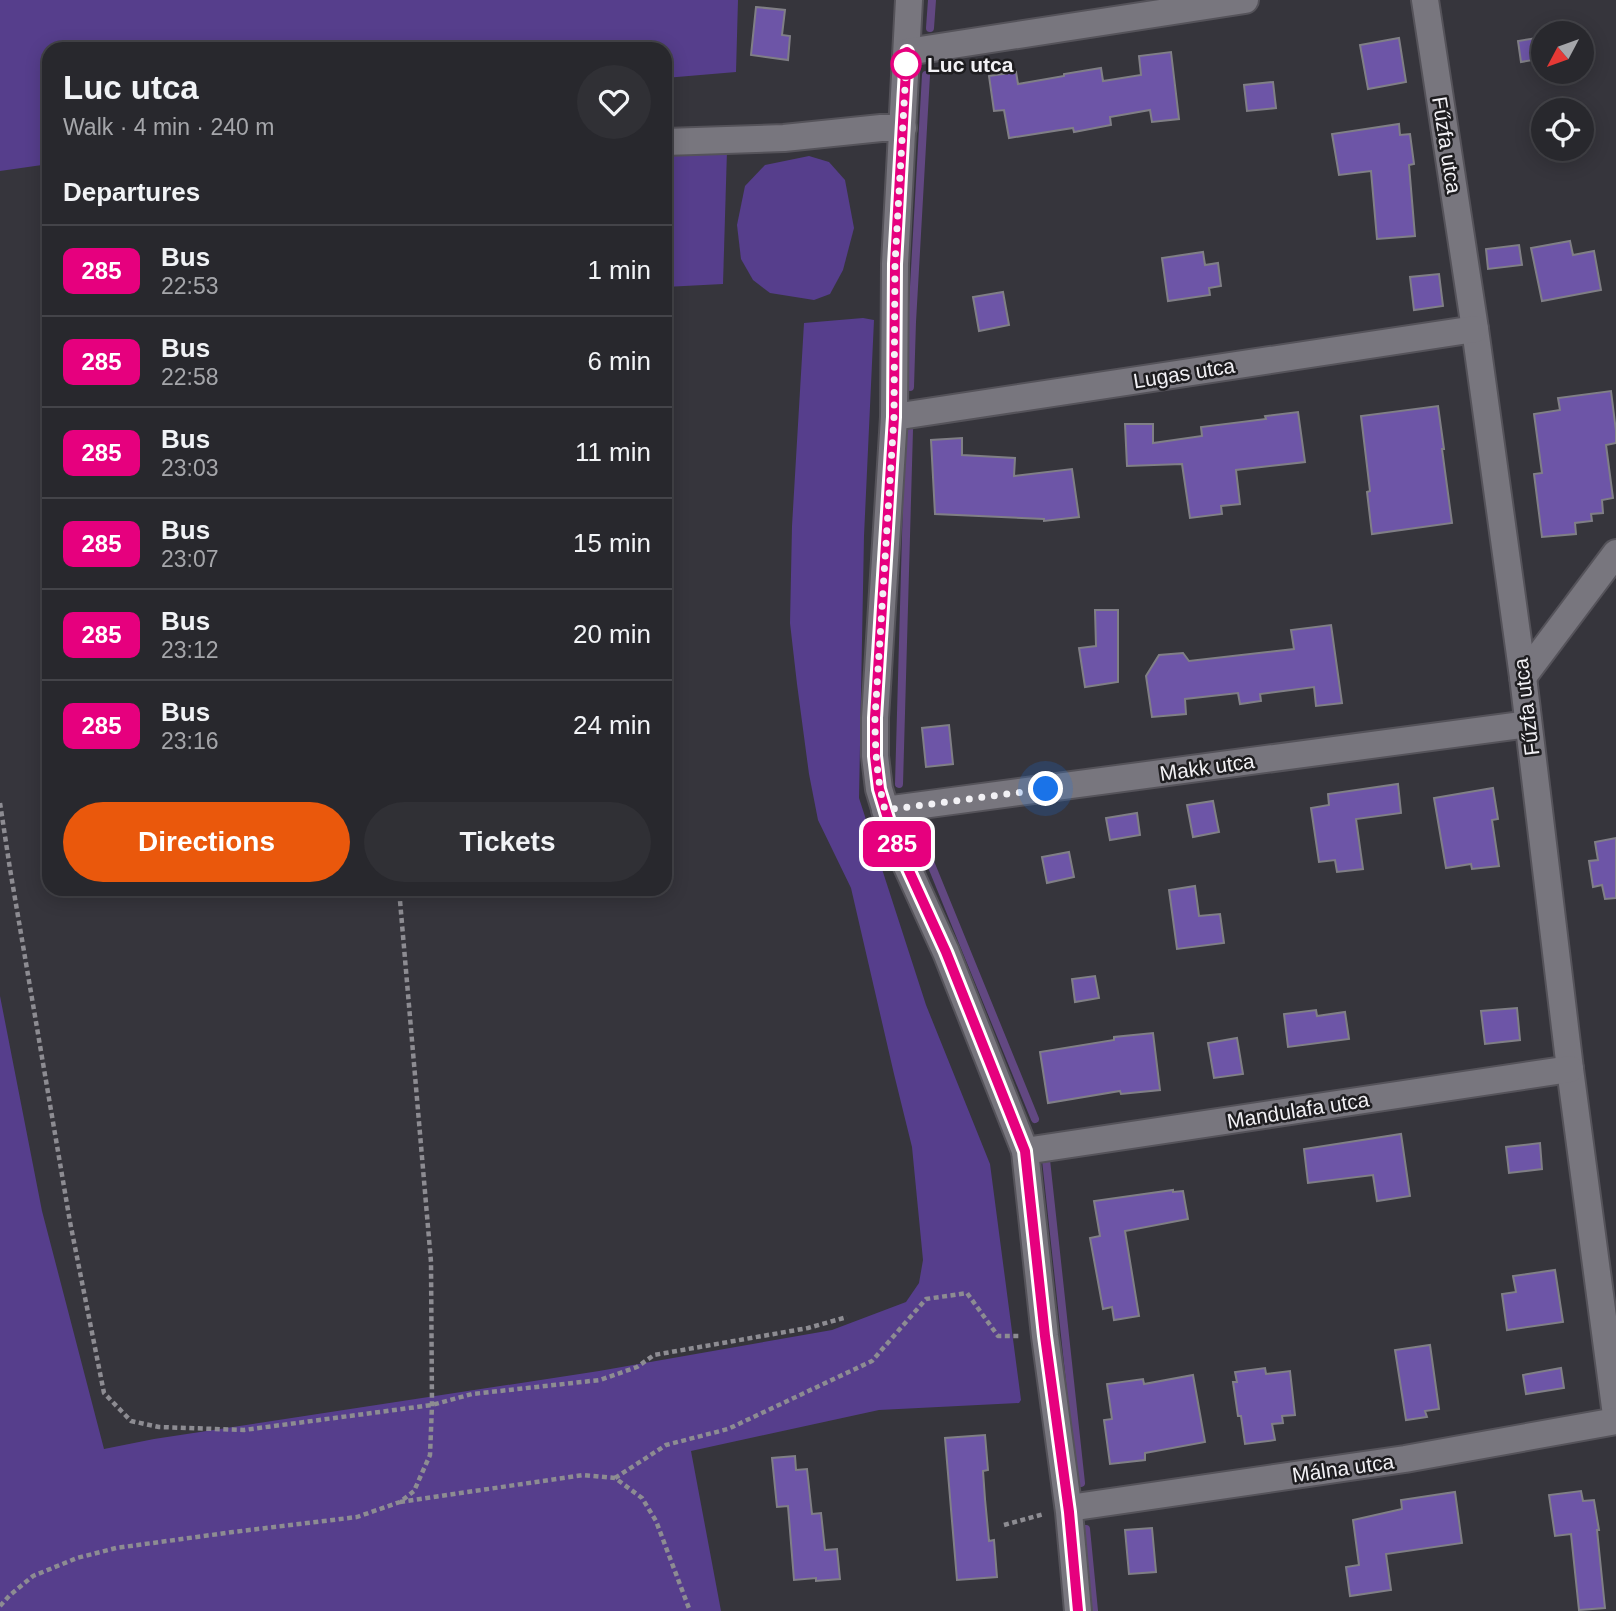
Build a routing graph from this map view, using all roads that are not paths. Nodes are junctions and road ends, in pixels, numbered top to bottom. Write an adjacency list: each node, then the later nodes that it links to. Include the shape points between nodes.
1 (909, 0): 4 (street)
2 (1245, 0): 4 (street)
3 (1425, 0): 7 (street, Fűzfa utca)
4 (907, 52): 5 (street)
5 (903, 128): 6 (street); 8 (street, via 895,264)
6 (672, 142)
7 (1475, 329): 8 (street, Lugas utca); 10 (street, Fűzfa utca)
8 (894, 417): 12 (street, via 875,718 875,756)
9 (1616, 553): 10 (street)
10 (1523, 677): 11 (street, Fűzfa utca)
11 (1528, 724): 12 (street, Makk utca); 13 (street, Fűzfa utca)
12 (885, 810): 14 (street)
13 (1570, 1069): 14 (street, Mandulafa utca); 15 (street, Fűzfa utca)
14 (1025, 1151): 17 (street)
15 (1616, 1415)
16 (1616, 1421): 17 (street, Málna utca, via 1405,1459)
17 (1069, 1510): 18 (street)
18 (1078, 1611)

